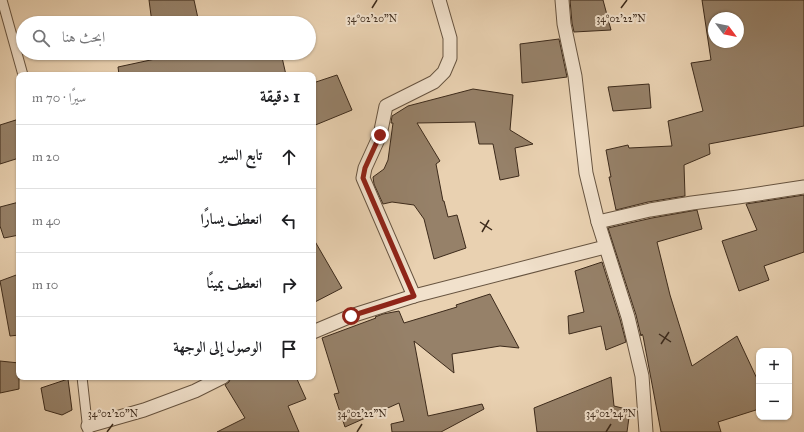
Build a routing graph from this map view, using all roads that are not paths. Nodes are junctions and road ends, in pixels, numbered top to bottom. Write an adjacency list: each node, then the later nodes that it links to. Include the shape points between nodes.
1 (2, 0): 4 (lane)
2 (439, 0): 10 (street, via 450,38 450,58 444,72 434,82 386,106 380,135 363,178)
3 (562, 0): 8 (street, via 564,24 575,76 586,172)
4 (16, 50)
5 (19, 60): 6 (lane)
6 (22, 72)
7 (804, 187): 8 (street, via 650,210)
8 (598, 222): 9 (street)
9 (605, 247): 10 (street); 15 (street, via 628,317 642,376)
10 (414, 296): 11 (street, via 351,316)
11 (316, 331)
12 (82, 380): 14 (lane)
13 (217, 380): 14 (street, via 194,391)
14 (88, 429)
15 (646, 432)

